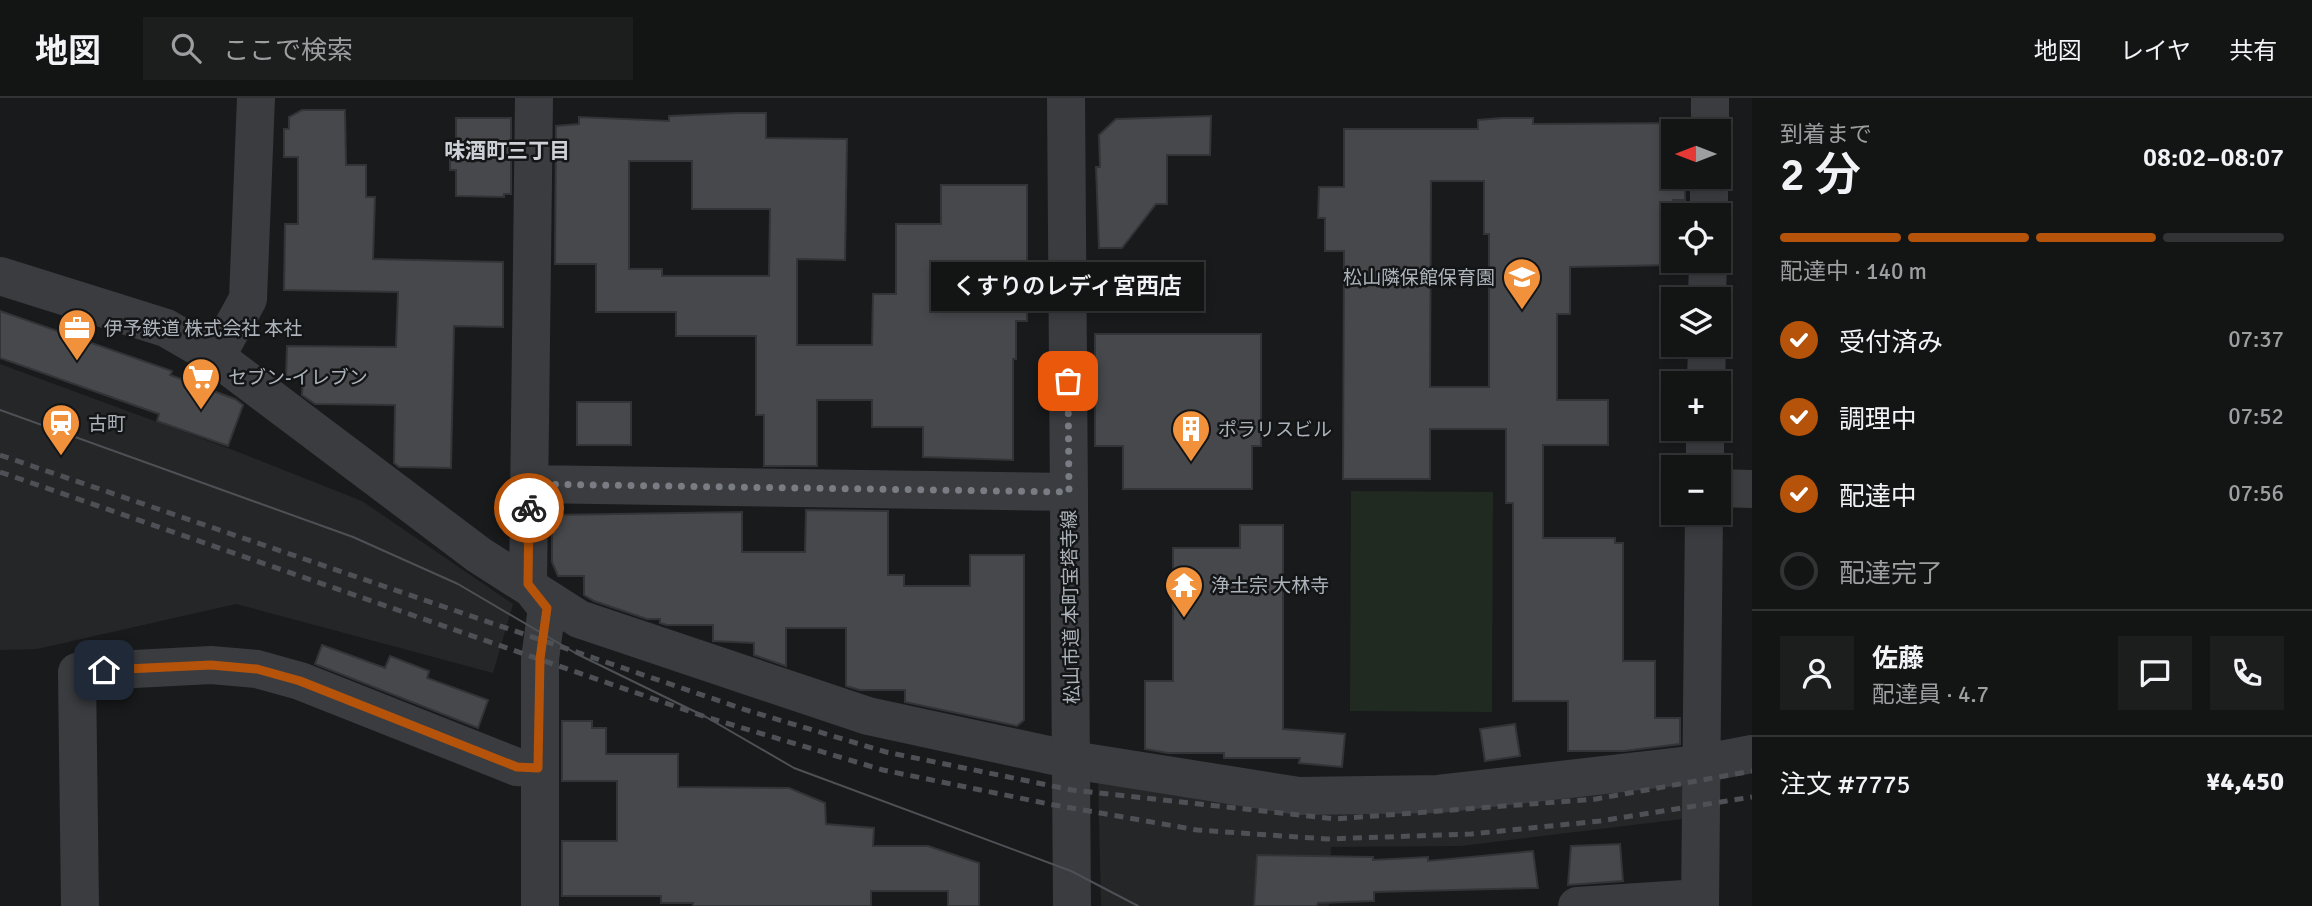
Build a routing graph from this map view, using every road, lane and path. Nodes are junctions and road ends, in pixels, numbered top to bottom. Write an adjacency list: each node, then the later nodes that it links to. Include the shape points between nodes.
1 (256, 98): 7 (street, via 248,299)
2 (534, 98): 8 (street)
3 (1066, 98): 11 (street, 松山市道 本町宝塔寺線)
4 (1710, 98): 5 (street)
5 (1710, 119)
6 (0, 276): 7 (street, via 166,328)
7 (216, 357): 13 (street, via 479,555)
8 (529, 484): 11 (street); 13 (street)
9 (1731, 488): 10 (street)
10 (1752, 489)
11 (1069, 492): 15 (street, 松山市道 本町宝塔寺線)
12 (1704, 525): 16 (street)
13 (528, 584): 15 (street, via 579,619 868,716); 17 (street, via 547,608 540,659)
14 (1752, 754): 16 (street)
15 (1072, 760): 16 (street, via 1299,796 1438,794); 21 (street, 松山市道 本町宝塔寺線)
16 (1700, 764): 18 (street)
17 (538, 768): 19 (street, via 517,767 300,681 257,669 211,665 77,672); 20 (street)
18 (1700, 902): 22 (street)
19 (80, 906)
20 (540, 906)
21 (1072, 906)
22 (1577, 906)

